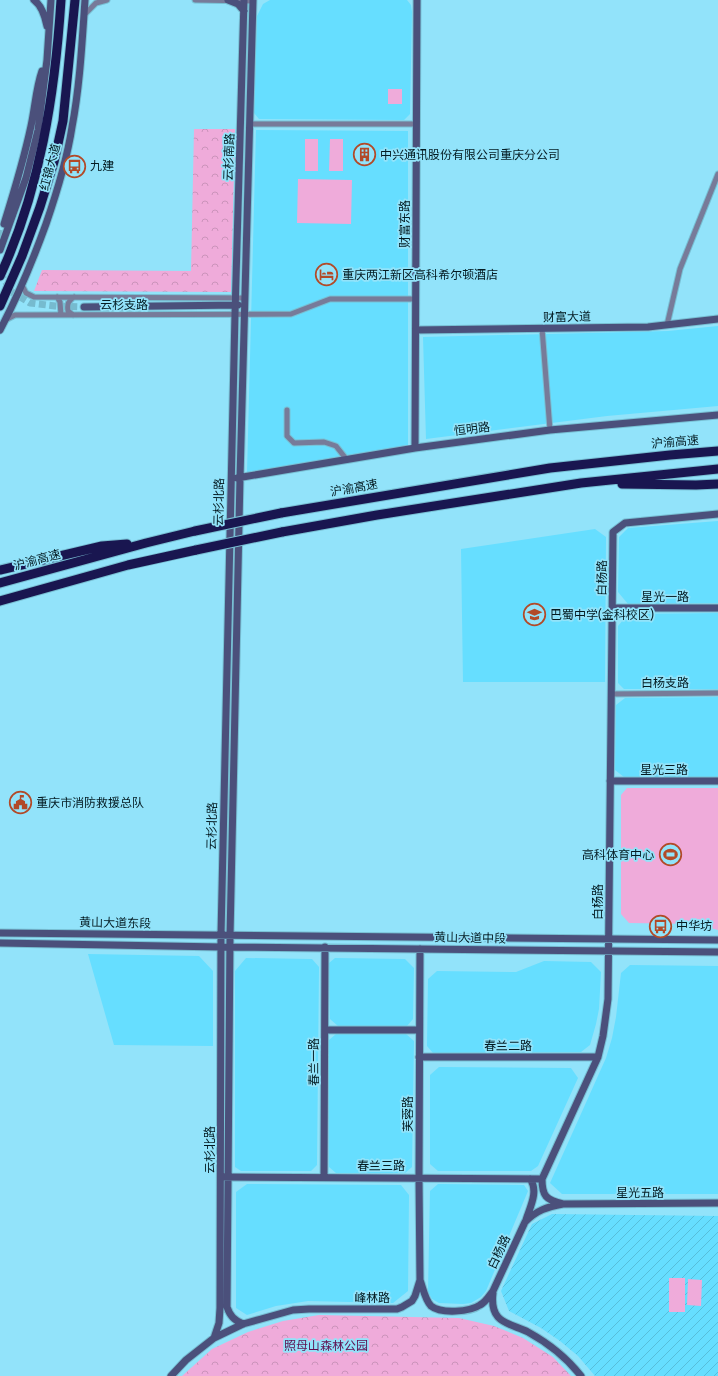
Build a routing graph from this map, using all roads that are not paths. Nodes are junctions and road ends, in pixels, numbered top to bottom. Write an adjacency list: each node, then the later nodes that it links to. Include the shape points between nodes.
1 (34, 0): 14 (main road, via 44,14)
2 (51, 0): 14 (main road, 红锦大道)
3 (61, 0): 21 (highway, 红锦大道, via 48,117 40,157 12,251)
4 (75, 0): 28 (highway, 红锦大道, via 63,121 54,162 22,256)
5 (85, 0): 13 (main road, 红锦大道)
6 (107, 0): 13 (street, via 96,3)
7 (194, 0): 8 (street)
8 (228, 0): 9 (street); 12 (main road, via 238,4)
9 (244, 0): 10 (street); 12 (main road, 云杉南路)
10 (253, 0): 16 (main road, 云杉南路)
11 (417, 0): 17 (main road, 财富东路)
12 (244, 11): 26 (main road, 云杉南路)
13 (84, 15): 22 (main road, 红锦大道, via 73,126 67,156 58,189)
14 (49, 32): 15 (main road, 红锦大道)
15 (47, 60): 19 (main road, via 40,79 21,171); 20 (main road, 红锦大道, via 38,130 26,178)
16 (250, 124): 17 (street); 27 (main road, 云杉南路)
17 (416, 124): 25 (main road, 财富东路)
18 (718, 174): 36 (street, via 680,269)
19 (4, 224)
20 (0, 250)
21 (0, 276)
22 (22, 285): 23 (street, 云杉支路, via 26,293 34,297); 35 (main road, 红锦大道)
23 (56, 297): 24 (street, 云杉支路); 32 (street, via 60,302)
24 (75, 297): 26 (street, 云杉支路); 33 (street, via 67,305 68,311)
25 (416, 298): 31 (street, 云杉支路, via 330,299 291,314); 39 (main road, 财富东路)
26 (235, 302): 27 (main road); 29 (main road); 30 (main road, 云杉南路)
27 (245, 302): 31 (main road, 云杉南路)
28 (0, 306)
29 (84, 307)
30 (234, 314): 31 (street, 云杉支路); 33 (street, 云杉支路); 48 (main road, 云杉北路)
31 (245, 314): 47 (main road, 云杉北路)
32 (61, 315): 33 (street, 云杉支路); 35 (street, 云杉支路, via 15,316)
33 (73, 315)
34 (718, 319): 36 (main road, 财富大道)
35 (5, 320): 38 (main road, 红锦大道)
36 (667, 325): 37 (main road, 财富大道)
37 (542, 328): 39 (main road, 财富大道); 42 (street)
38 (0, 330)
39 (416, 330): 43 (main road, 财富东路)
40 (287, 410): 45 (street, via 287,436 294,443 324,442 336,446)
41 (718, 415): 42 (main road, 恒明路)
42 (550, 430): 43 (main road, 恒明路)
43 (415, 448): 45 (main road, 恒明路)
44 (718, 451): 52 (highway, 沪渝高速, bridge, via 550,468 281,513)
45 (347, 460): 47 (main road, 恒明路)
46 (718, 469): 49 (highway)
47 (240, 478): 48 (main road, 恒明路); 64 (main road, 云杉北路)
48 (231, 479): 63 (main road, 云杉北路)
49 (581, 483): 50 (highway); 55 (highway, bridge, via 377,514 282,532 128,565)
50 (718, 484)
51 (718, 514): 56 (main road, 白杨路, via 625,523 613,532)
52 (146, 543): 53 (highway, via 102,546); 54 (highway, 沪渝高速)
53 (0, 570)
54 (0, 583)
55 (0, 601)
56 (612, 608): 57 (main road, 星光一路); 59 (main road, 白杨路)
57 (718, 608)
58 (718, 693): 59 (street, 白杨支路)
59 (611, 694): 60 (main road, 白杨路)
60 (610, 781): 61 (main road, 星光三路); 65 (main road, 白杨路)
61 (718, 781)
62 (0, 933): 63 (main road, 黄山大道东段)
63 (221, 935): 64 (main road, 黄山大道东段); 68 (main road, 云杉北路)
64 (230, 936): 65 (main road, 黄山大道中段); 69 (main road, 云杉北路)
65 (609, 939): 66 (main road, 黄山大道中段); 72 (main road, 白杨路)
66 (718, 940)
67 (0, 943): 68 (main road, 黄山大道东段)
68 (221, 947): 69 (main road, 黄山大道中段); 78 (main road, 云杉北路)
69 (230, 947): 70 (main road, 黄山大道中段); 78 (main road, 云杉北路)
70 (325, 947): 71 (main road, 黄山大道中段); 74 (main road, 春兰一路)
71 (420, 949): 72 (main road, 黄山大道中段); 75 (main road, 芙蓉路)
72 (609, 951): 73 (main road, 黄山大道中段); 77 (main road, 白杨路, via 607,1014)
73 (718, 952)
74 (325, 1030): 75 (main road); 79 (main road, 春兰一路)
75 (419, 1030): 76 (main road, 芙蓉路)
76 (419, 1057): 77 (main road, 春兰二路); 80 (main road, 芙蓉路)
77 (598, 1057): 82 (main road, 白杨路)
78 (224, 1176): 79 (main road, 春兰三路); 88 (main road, 云杉北路, via 227,1307 235,1321); 89 (main road, 云杉北路, via 220,1308)
79 (324, 1177): 80 (main road, 春兰三路)
80 (418, 1178): 81 (main road, 春兰三路); 86 (main road, 芙蓉路)
81 (530, 1179): 82 (main road, 春兰三路); 85 (main road, 白杨路, via 534,1191)
82 (542, 1179): 83 (main road, via 547,1199)
83 (563, 1204): 84 (main road, 星光五路); 85 (main road, via 534,1214)
84 (718, 1204)
85 (525, 1222): 87 (main road, 白杨路)
86 (420, 1280): 87 (main road, via 431,1306 440,1310 474,1308 484,1303); 88 (main road, 峰林路, via 412,1301 397,1309 293,1310)
87 (493, 1291): 91 (main road, via 492,1303 500,1319 528,1332 557,1351)
88 (243, 1324): 89 (main road, 峰林路)
89 (214, 1338): 90 (main road, 峰林路, via 186,1360)
90 (171, 1376)
91 (581, 1376)

